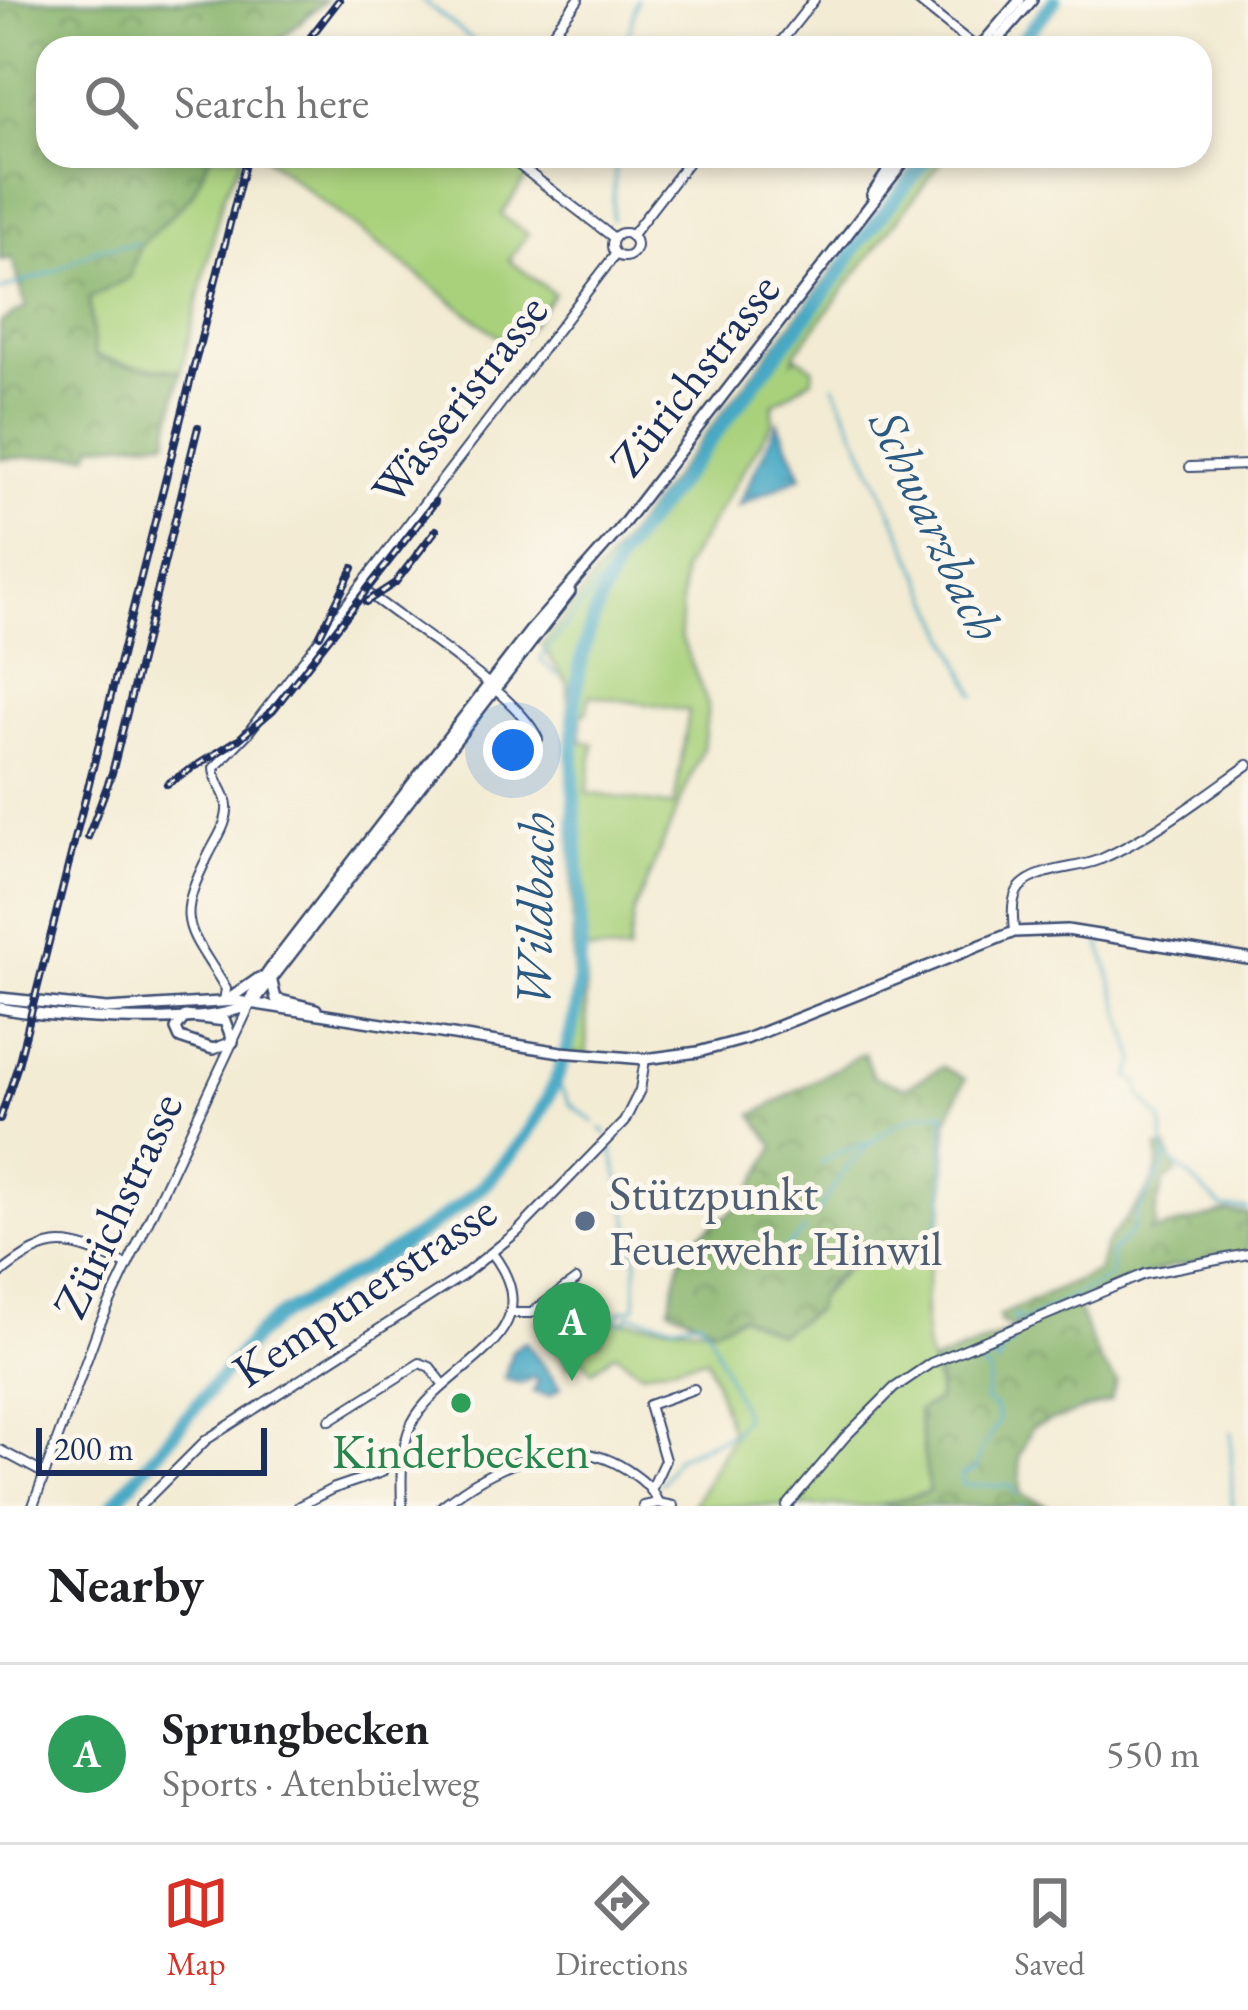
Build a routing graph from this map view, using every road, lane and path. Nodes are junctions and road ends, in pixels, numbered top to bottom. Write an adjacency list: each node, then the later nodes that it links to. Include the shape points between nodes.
1 (578, 0): 6 (street)
2 (814, 0): 7 (street)
3 (916, 0): 8 (street)
4 (1019, 0): 9 (main road)
5 (1032, 0): 10 (main road)
6 (550, 36)
7 (786, 36)
8 (962, 36)
9 (988, 36)
10 (1002, 36)
11 (523, 168): 17 (street)
12 (684, 168): 16 (street)
13 (891, 168): 15 (main road, Zürichstrasse)
14 (898, 168): 15 (main road, Zürichstrasse)
15 (868, 206): 22 (main road, Zürichstrasse)
16 (631, 236): 17 (street); 18 (street, via 633,253)
17 (614, 238): 18 (street)
18 (616, 255): 21 (street, Wässeristrasse)
19 (1248, 466): 20 (street)
20 (1190, 467)
21 (360, 587): 22 (street); 30 (street, Wässeristrasse, via 213,770 227,814 187,910 226,988)
22 (492, 688): 23 (street); 27 (main road, Zürichstrasse); 28 (main road, Zürichstrasse)
23 (538, 739)
24 (1248, 765): 25 (street, via 1143,839 1020,887)
25 (1015, 932): 26 (main road, via 1067,930); 36 (main road, via 746,1039)
26 (1248, 959)
27 (275, 962): 30 (main road); 31 (main road, Zürichstrasse)
28 (272, 980): 31 (main road, Zürichstrasse); 33 (main road, via 278,1000)
29 (0, 998): 30 (main road, via 107,1009)
30 (224, 1001): 31 (main road)
31 (250, 1005): 33 (main road); 34 (main road); 35 (street, Zürichstrasse)
32 (0, 1008): 34 (main road)
33 (326, 1015): 36 (main road)
34 (185, 1016): 35 (main road, via 226,1022); 35 (main road, via 176,1029 182,1039 217,1050)
35 (233, 1042): 39 (street, Zürichstrasse)
36 (645, 1059): 37 (street, Kemptnerstrasse, via 624,1122)
37 (492, 1253): 42 (street, via 509,1281); 52 (street, Kemptnerstrasse, via 206,1440)
38 (1248, 1254): 58 (street, via 1145,1274 921,1369 844,1437)
39 (126, 1265): 40 (street, via 54,1242); 48 (street, Zürichstrasse)
40 (0, 1274)
41 (576, 1280): 42 (street, via 531,1313)
42 (510, 1313): 43 (street, via 486,1353)
43 (444, 1385): 45 (street, via 420,1363); 54 (street, via 407,1436)
44 (694, 1389): 49 (street, via 649,1406 665,1460)
45 (330, 1420)
46 (0, 1450): 48 (street)
47 (382, 1472): 53 (street)
48 (43, 1473): 51 (street, Zürichstrasse)
49 (652, 1488): 50 (street); 55 (street, via 615,1461 572,1450 524,1460)
50 (658, 1503): 56 (street); 57 (street)
51 (33, 1506)
52 (140, 1506)
53 (299, 1506)
54 (402, 1506)
55 (442, 1506)
56 (643, 1506)
57 (673, 1506)
58 (787, 1506)

